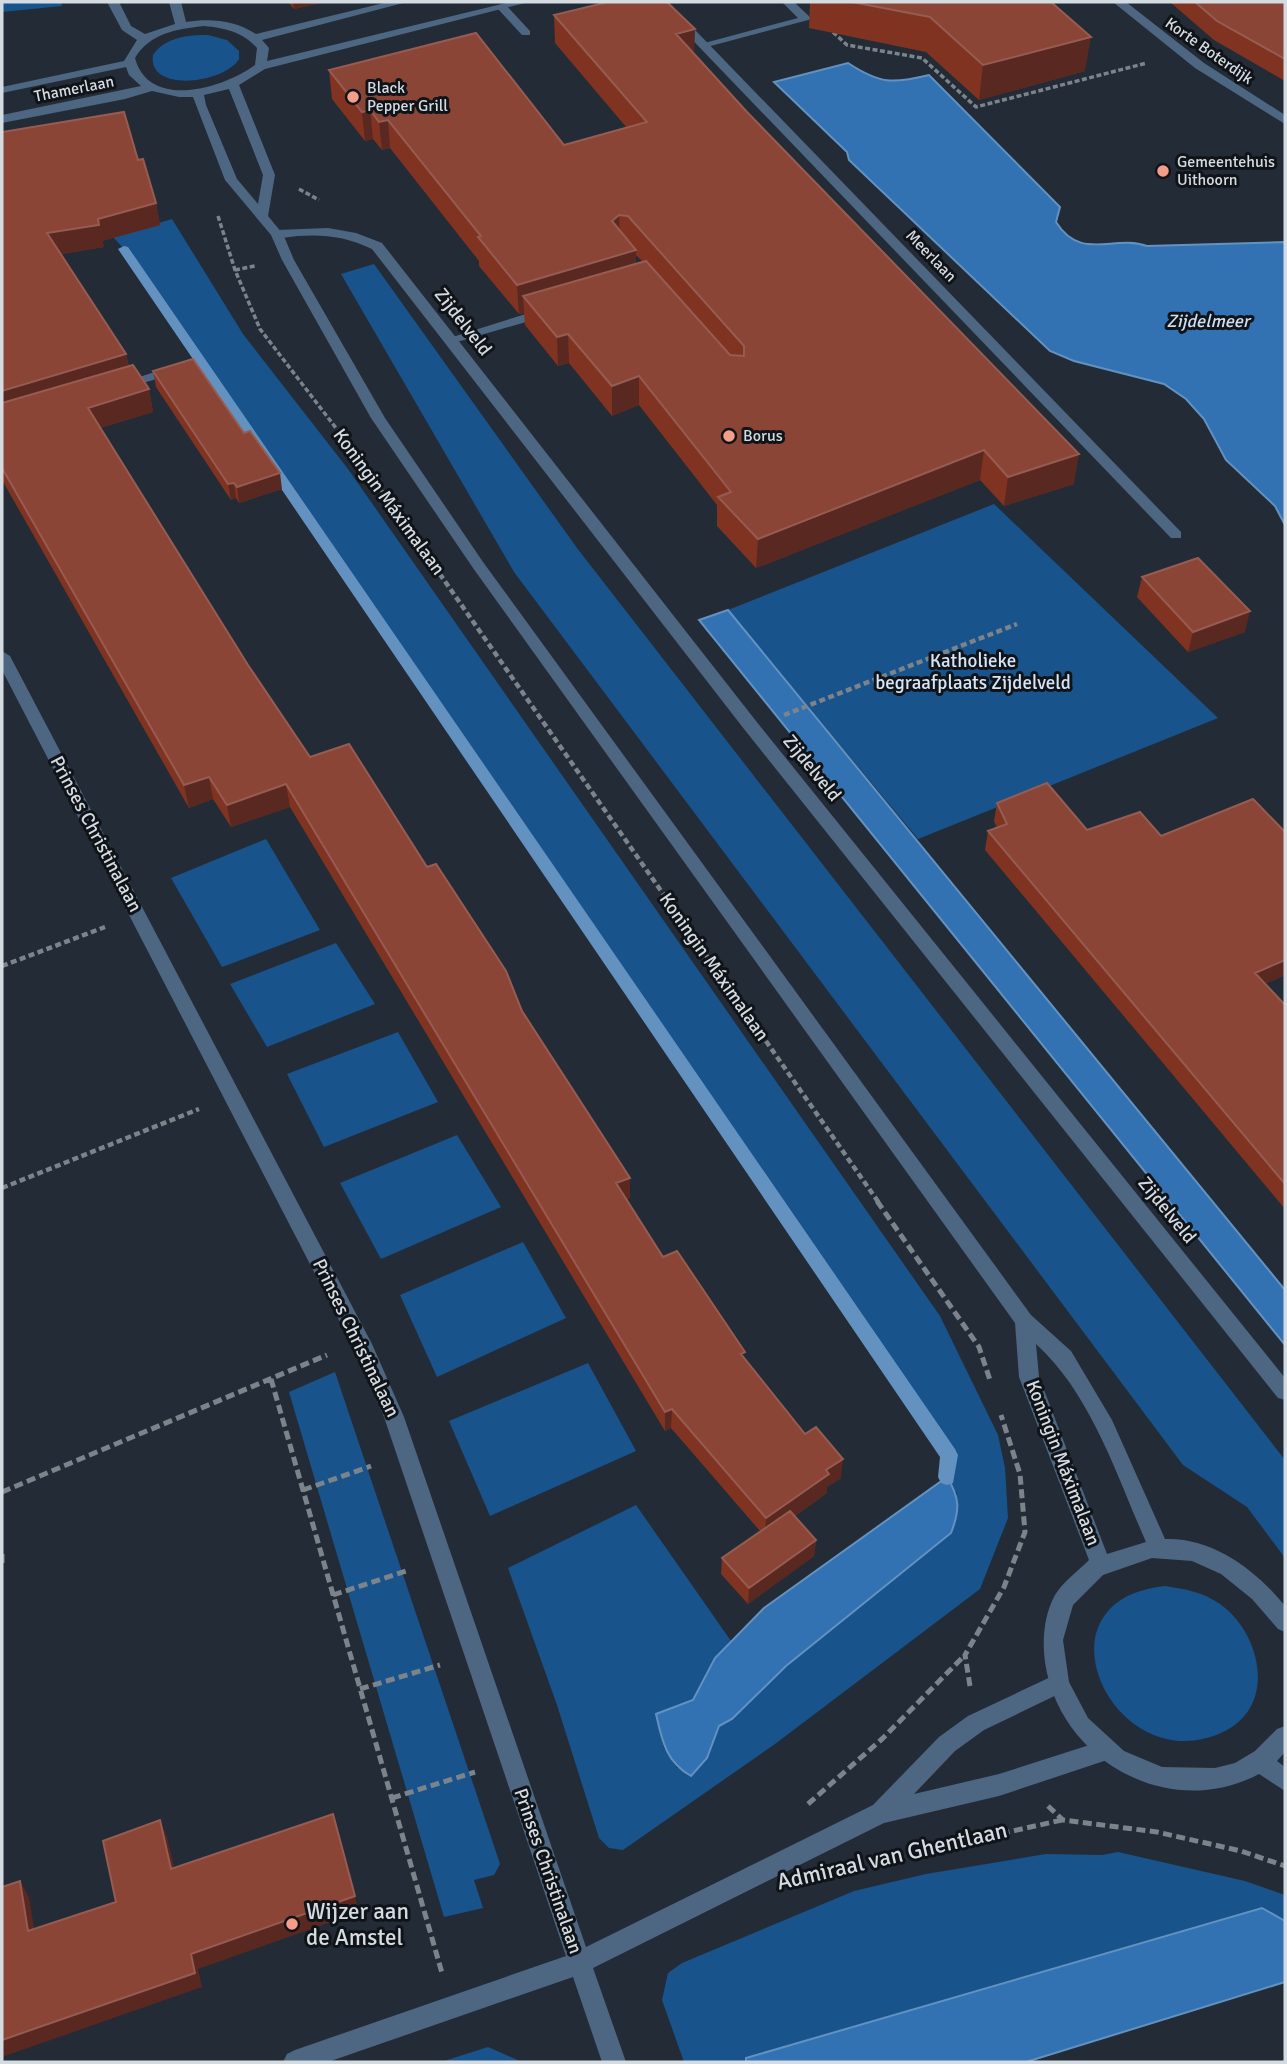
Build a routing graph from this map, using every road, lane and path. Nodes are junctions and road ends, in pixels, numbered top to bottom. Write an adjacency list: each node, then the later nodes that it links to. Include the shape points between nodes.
1 (113, 2): 13 (street, via 126,28)
2 (175, 2): 10 (street)
3 (401, 2): 12 (street)
4 (523, 2): 8 (street)
5 (662, 2): 14 (street, Meerlaan)
6 (788, 2): 9 (street)
7 (1119, 2): 15 (street, Korte Boterdijk)
8 (502, 7): 11 (street); 17 (street)
9 (806, 19): 14 (street); 15 (path, via 816,16 847,45 922,58 976,107)
10 (181, 25): 12 (street, via 216,24); 13 (street)
11 (526, 33)
12 (256, 38): 17 (street, via 263,48)
13 (144, 39): 16 (street, via 131,53)
14 (703, 45): 31 (street, Meerlaan)
15 (1182, 54): 22 (street, Korte Boterdijk)
16 (129, 63): 19 (street, via 137,78); 20 (street, Thamerlaan)
17 (261, 66): 18 (street)
18 (233, 85): 21 (street); 24 (street, via 270,175)
19 (151, 87): 21 (street); 23 (street, Thamerlaan)
20 (2, 90)
21 (198, 92): 24 (street, Koningin Máximalaan, via 231,180)
22 (1283, 116)
23 (2, 119)
24 (263, 214): 25 (street, Koningin Máximalaan)
25 (277, 234): 28 (street, Zijdelveld, via 314,230 352,233 377,246); 39 (street, Koningin Máximalaan, via 378,418 478,565)
26 (231, 256): 42 (path, Koningin Máximalaan, via 260,329 362,462 979,1347)
27 (556, 309): 28 (street)
28 (450, 340): 43 (street, Zijdelveld, via 750,725)
29 (176, 369): 30 (street)
30 (102, 392)
31 (1176, 535)
32 (1017, 624): 34 (path)
33 (2, 656): 35 (street, Prinses Christinalaan)
34 (812, 705)
35 (139, 915): 36 (path); 37 (street, Prinses Christinalaan)
36 (2, 965)
37 (233, 1096): 38 (path); 40 (street, Prinses Christinalaan)
38 (2, 1188)
39 (1024, 1321): 48 (street, Koningin Máximalaan, via 1064,1357 1098,1415); 51 (street, Koningin Máximalaan, via 1030,1377)
40 (361, 1341): 41 (path); 45 (street, Prinses Christinalaan)
41 (271, 1379): 46 (path); 47 (path)
42 (992, 1385)
43 (1285, 1392)
44 (1000, 1411): 56 (path, via 1020,1474 1025,1532 1004,1587)
45 (406, 1453): 46 (path); 50 (street, Prinses Christinalaan)
46 (303, 1490): 53 (path)
47 (2, 1492)
48 (1159, 1548): 51 (street, via 1128,1552); 54 (street, via 1189,1551 1227,1566 1268,1598)
49 (2, 1554): 52 (path)
50 (443, 1559): 53 (path); 55 (street, Prinses Christinalaan)
51 (1100, 1563): 57 (street, via 1082,1576 1057,1613 1051,1660)
52 (2, 1564)
53 (333, 1595): 58 (path)
54 (1285, 1622)
55 (475, 1654): 58 (path); 62 (street, Prinses Christinalaan)
56 (965, 1655): 59 (path); 67 (path, via 882,1739)
57 (1056, 1684): 59 (street, Admiraal van Ghentlaan); 61 (street, via 1084,1731)
58 (360, 1689): 66 (path)
59 (976, 1723): 68 (street, Admiraal van Ghentlaan, via 947,1744)
60 (1285, 1736): 63 (street)
61 (1105, 1751): 63 (street, via 1167,1779 1212,1779); 64 (street, Admiraal van Ghentlaan)
62 (511, 1761): 66 (path); 72 (street, Prinses Christinalaan)
63 (1261, 1762): 65 (street)
64 (1017, 1779): 68 (street, Admiraal van Ghentlaan); 69 (path)
65 (1285, 1780)
66 (392, 1798): 73 (path)
67 (804, 1807)
68 (881, 1813): 72 (street, Admiraal van Ghentlaan)
69 (1063, 1819): 70 (path, Admiraal van Ghentlaan); 71 (path, via 1157,1832)
70 (860, 1866)
71 (1285, 1866)
72 (579, 1963): 73 (street, Admiraal van Ghentlaan); 75 (street, Prinses Christinalaan)
73 (452, 2007): 74 (street, Admiraal van Ghentlaan)
74 (295, 2062)
75 (614, 2062)

